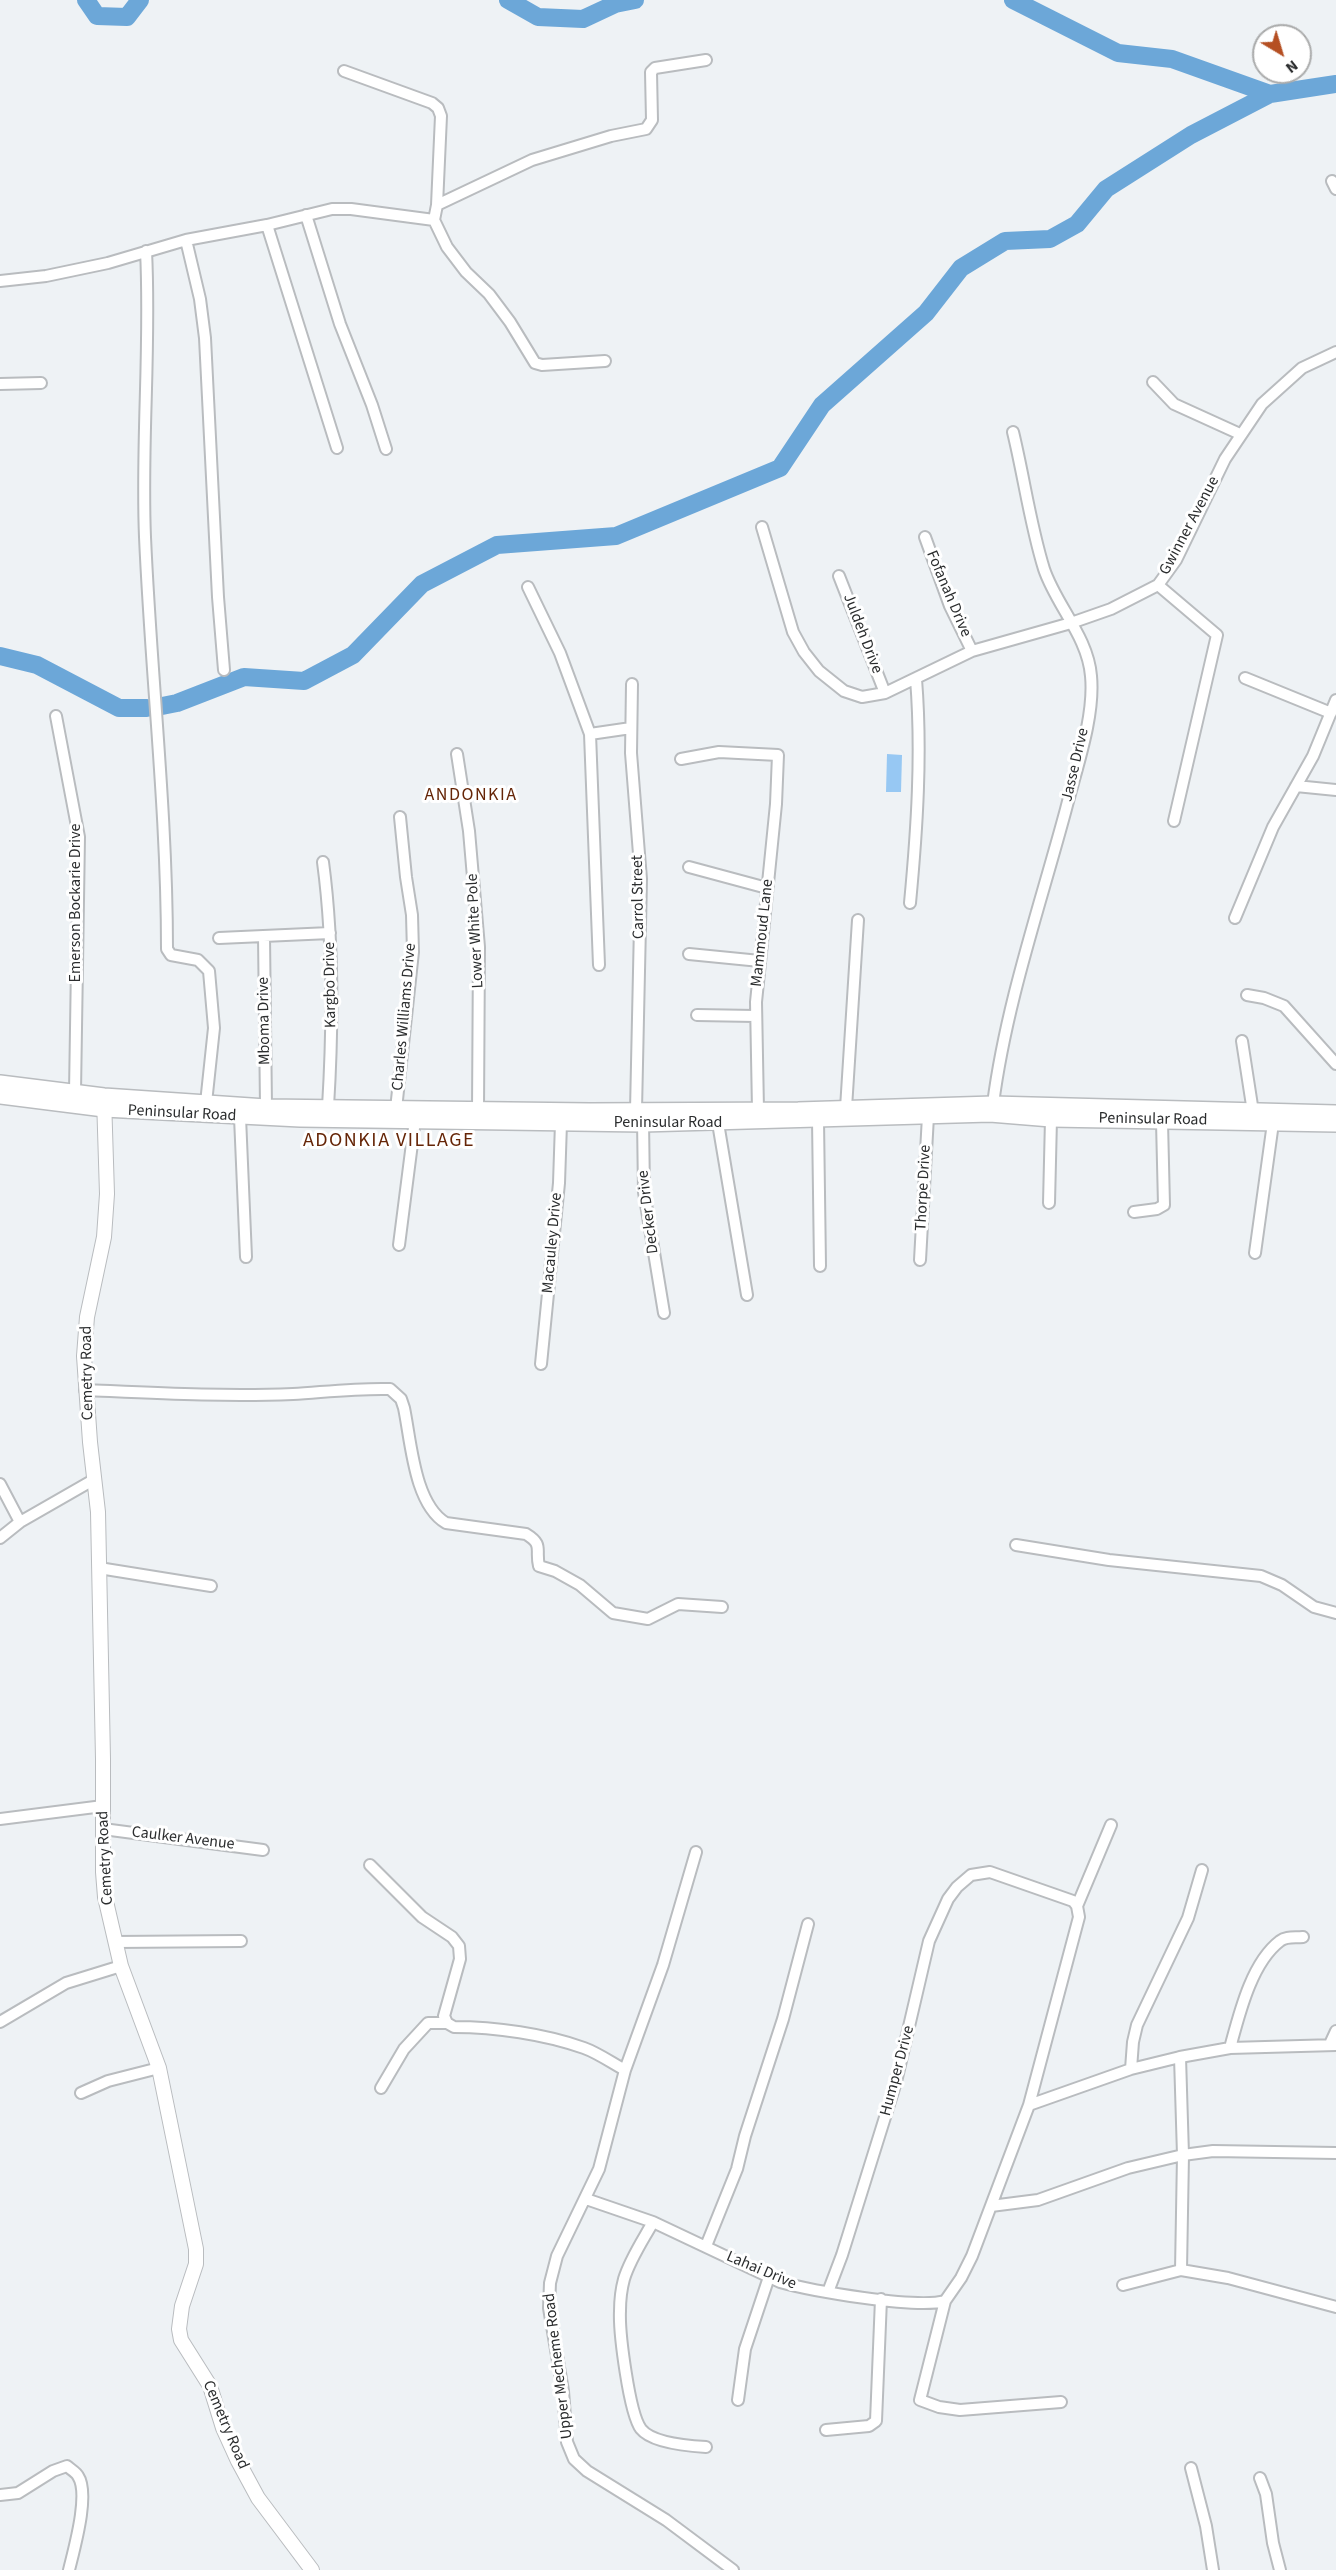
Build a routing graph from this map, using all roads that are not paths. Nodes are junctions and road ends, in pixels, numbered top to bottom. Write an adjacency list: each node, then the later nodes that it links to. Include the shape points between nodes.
1 (706, 60): 3 (street, via 655,68 651,72 652,120 646,129 532,160)
2 (344, 71): 3 (street, via 438,108 441,116)
3 (437, 205): 5 (street)
4 (306, 215): 5 (street, via 351,209); 6 (street); 18 (street, via 340,324)
5 (434, 220): 11 (street, via 458,262 489,294 535,363)
6 (267, 225): 7 (street); 17 (street)
7 (186, 240): 8 (street); 26 (street, via 205,338)
8 (146, 251): 9 (street, via 46,276); 63 (street, via 149,303 145,536 167,864 167,949 171,955 198,960 208,970 214,1028)
9 (0, 281)
10 (1336, 352): 16 (street, Gwinner Avenue, via 1289,377)
11 (605, 361)
12 (1153, 382): 16 (street, via 1174,404)
13 (41, 383): 14 (street)
14 (0, 384)
15 (1013, 432): 24 (street, Jasse Drive, via 1044,569)
16 (1240, 434): 22 (street, Gwinner Avenue, via 1176,560)
17 (337, 448)
18 (386, 449)
19 (762, 527): 30 (street, Gwinner Avenue, via 793,632 804,652 843,691 870,697)
20 (925, 537): 25 (street, Fofanah Drive, via 950,606)
21 (839, 576): 30 (street, Juldeh Drive)
22 (1158, 585): 24 (street, Gwinner Avenue, via 1111,609); 41 (street, via 1217,635)
23 (528, 587): 35 (street, via 560,653)
24 (1071, 623): 25 (street, Gwinner Avenue); 64 (street, Jasse Drive, via 1088,659 1090,705 1006,1031)
25 (972, 651): 28 (street, Gwinner Avenue)
26 (224, 670)
27 (1245, 678): 32 (street)
28 (916, 679): 30 (street, Gwinner Avenue); 45 (street, via 919,739)
29 (632, 684): 34 (street, Carrol Street)
30 (885, 693)
31 (1336, 700): 32 (street)
32 (1331, 713): 38 (street)
33 (56, 716): 60 (street, Emerson Bockarie Drive, via 79,837)
34 (631, 728): 35 (street); 73 (street, Carrol Street, via 641,879)
35 (590, 734): 53 (street)
36 (457, 754): 69 (street, Lower White Pole, via 470,841 479,947)
37 (681, 759): 44 (street, Mammoud Lane, via 719,752 778,755)
38 (1296, 786): 39 (street); 46 (street, via 1273,827)
39 (1336, 790)
40 (400, 817): 68 (street, Charles Williams Drive, via 413,952)
41 (1174, 821)
42 (323, 862): 48 (street, Kargbo Drive)
43 (689, 867): 44 (street)
44 (767, 888): 52 (street, Mammoud Lane)
45 (910, 903)
46 (1235, 918)
47 (858, 920): 67 (street)
48 (330, 933): 49 (street); 66 (street, Kargbo Drive, via 332,1049)
49 (264, 936): 50 (street); 65 (street, Mboma Drive)
50 (219, 938)
51 (689, 954): 52 (street)
52 (760, 961): 56 (street, Mammoud Lane)
53 (599, 965)
54 (1247, 995): 58 (street, via 1284,1006)
55 (697, 1015): 56 (street)
56 (755, 1016): 70 (street, Mammoud Lane)
57 (1242, 1041): 71 (street)
58 (1336, 1064)
59 (0, 1083): 60 (main road, Peninsular Road)
60 (75, 1092): 62 (main road, Peninsular Road)
61 (0, 1096): 62 (main road, Peninsular Road)
62 (104, 1103): 63 (main road, Peninsular Road); 75 (main road, Peninsular Road); 94 (street, Cemetry Road, via 107,1194 104,1237 87,1317)
63 (206, 1103): 65 (main road, Peninsular Road)
64 (993, 1104): 67 (main road, Peninsular Road); 71 (main road, Peninsular Road)
65 (266, 1107): 66 (main road, Peninsular Road)
66 (328, 1107): 68 (main road, Peninsular Road)
67 (846, 1108): 70 (main road, Peninsular Road)
68 (396, 1109): 69 (main road, Peninsular Road)
69 (478, 1110): 73 (main road, Peninsular Road)
70 (758, 1110): 73 (main road, Peninsular Road)
71 (1253, 1112): 72 (main road, Peninsular Road)
72 (1336, 1113)
73 (641, 1115): 80 (main road, Peninsular Road); 81 (main road, Peninsular Road); 92 (street, Decker Drive, via 644,1192)
74 (928, 1116): 76 (main road, Peninsular Road, via 990,1114); 78 (main road, Peninsular Road); 89 (street, Thorpe Drive)
75 (240, 1117): 77 (main road, Peninsular Road); 88 (street)
76 (1051, 1119): 79 (main road, Peninsular Road); 84 (street)
77 (415, 1120): 80 (main road, Peninsular Road); 86 (street)
78 (818, 1120): 81 (main road, Peninsular Road); 90 (street)
79 (1162, 1122): 82 (main road, Peninsular Road); 85 (street, via 1164,1205)
80 (561, 1123): 93 (street, Macauley Drive)
81 (718, 1123): 91 (street)
82 (1273, 1123): 83 (main road, Peninsular Road); 87 (street)
83 (1336, 1124)
84 (1049, 1203)
85 (1134, 1212)
86 (399, 1245)
87 (1255, 1253)
88 (246, 1257)
89 (920, 1260)
90 (820, 1266)
91 (747, 1295)
92 (664, 1313)
93 (541, 1364)
94 (85, 1390): 95 (street, Cemetry Road); 102 (street, via 292,1394 390,1389 405,1408 419,1483 439,1518 446,1523 526,1534 536,1540 539,1566 580,1586 613,1613 648,1619 678,1604)
95 (95, 1479): 97 (street); 100 (street, Cemetry Road)
96 (0, 1484): 97 (street)
97 (20, 1522): 98 (street)
98 (0, 1538)
99 (1016, 1545): 103 (street, via 1109,1560 1261,1576 1314,1607)
100 (99, 1568): 101 (street); 104 (street, Cemetry Road)
101 (211, 1586)
102 (722, 1607)
103 (1336, 1613)
104 (103, 1806): 105 (street); 107 (street, Cemetry Road)
105 (0, 1819)
106 (1111, 1825): 112 (street)
107 (104, 1829): 108 (street, Caulker Avenue); 116 (street, Cemetry Road, via 105,1897)
108 (263, 1850)
109 (696, 1852): 126 (street, Upper Mecheme Road, via 663,1965)
110 (370, 1865): 119 (street, via 422,1917 452,1936 459,1946 460,1959 444,2016)
111 (1202, 1870): 125 (street, via 1188,1918 1137,2025)
112 (1077, 1906): 129 (street, via 1077,1924); 139 (street, Humper Drive, via 1063,1896 990,1872 971,1875 957,1887 933,1928 896,2082)
113 (808, 1924): 135 (street, via 737,2169)
114 (1303, 1937): 122 (street, via 1280,1941 1263,1962 1245,1995)
115 (241, 1941): 116 (street)
116 (115, 1942): 117 (street, Cemetry Road)
117 (121, 1966): 118 (street, via 66,1983); 124 (street, Cemetry Road)
118 (0, 2022)
119 (447, 2024): 126 (street, via 507,2030 567,2043); 127 (street, via 428,2023 404,2049)
120 (1336, 2031): 121 (street)
121 (1333, 2045): 122 (street)
122 (1230, 2048): 123 (street)
123 (1180, 2057): 125 (street); 131 (street)
124 (159, 2068): 128 (street, via 108,2081); 151 (street, Cemetry Road, via 196,2249 196,2264 182,2306 181,2340 210,2386 234,2453 258,2498)
125 (1131, 2069): 129 (street)
126 (625, 2070): 132 (street, Upper Mecheme Road, via 599,2169)
127 (381, 2088)
128 (81, 2093)
129 (1029, 2104): 133 (street)
130 (1336, 2153): 131 (street, via 1212,2151)
131 (1183, 2155): 133 (street, via 1038,2200); 136 (street)
132 (586, 2199): 134 (street, Lahai Drive); 152 (street, Upper Mecheme Road, via 557,2256 550,2283 549,2308 567,2442 574,2459 587,2470 666,2520)
133 (991, 2206): 141 (street, via 972,2256)
134 (653, 2222): 135 (street, Lahai Drive); 146 (street, via 624,2278 621,2296 620,2325 630,2391 641,2429 652,2437)
135 (706, 2246): 137 (street, Lahai Drive)
136 (1180, 2270): 138 (street); 142 (street, via 1228,2278)
137 (769, 2277): 139 (street, Lahai Drive, via 800,2288); 143 (street, via 745,2349)
138 (1123, 2285)
139 (828, 2292): 140 (street, Lahai Drive)
140 (881, 2299): 141 (street, Lahai Drive, via 934,2304); 145 (street, via 876,2421 869,2426)
141 (945, 2301): 144 (street, via 920,2400 960,2410)
142 (1336, 2307)
143 (738, 2400)
144 (1061, 2402)
145 (826, 2430)
146 (706, 2447)
147 (1191, 2468): 153 (street)
148 (1260, 2478): 154 (street)
149 (0, 2495): 150 (street, via 18,2493 67,2466 78,2475 82,2489)
150 (69, 2570)
151 (312, 2570)
152 (733, 2570)
153 (1213, 2570)
154 (1280, 2570)

